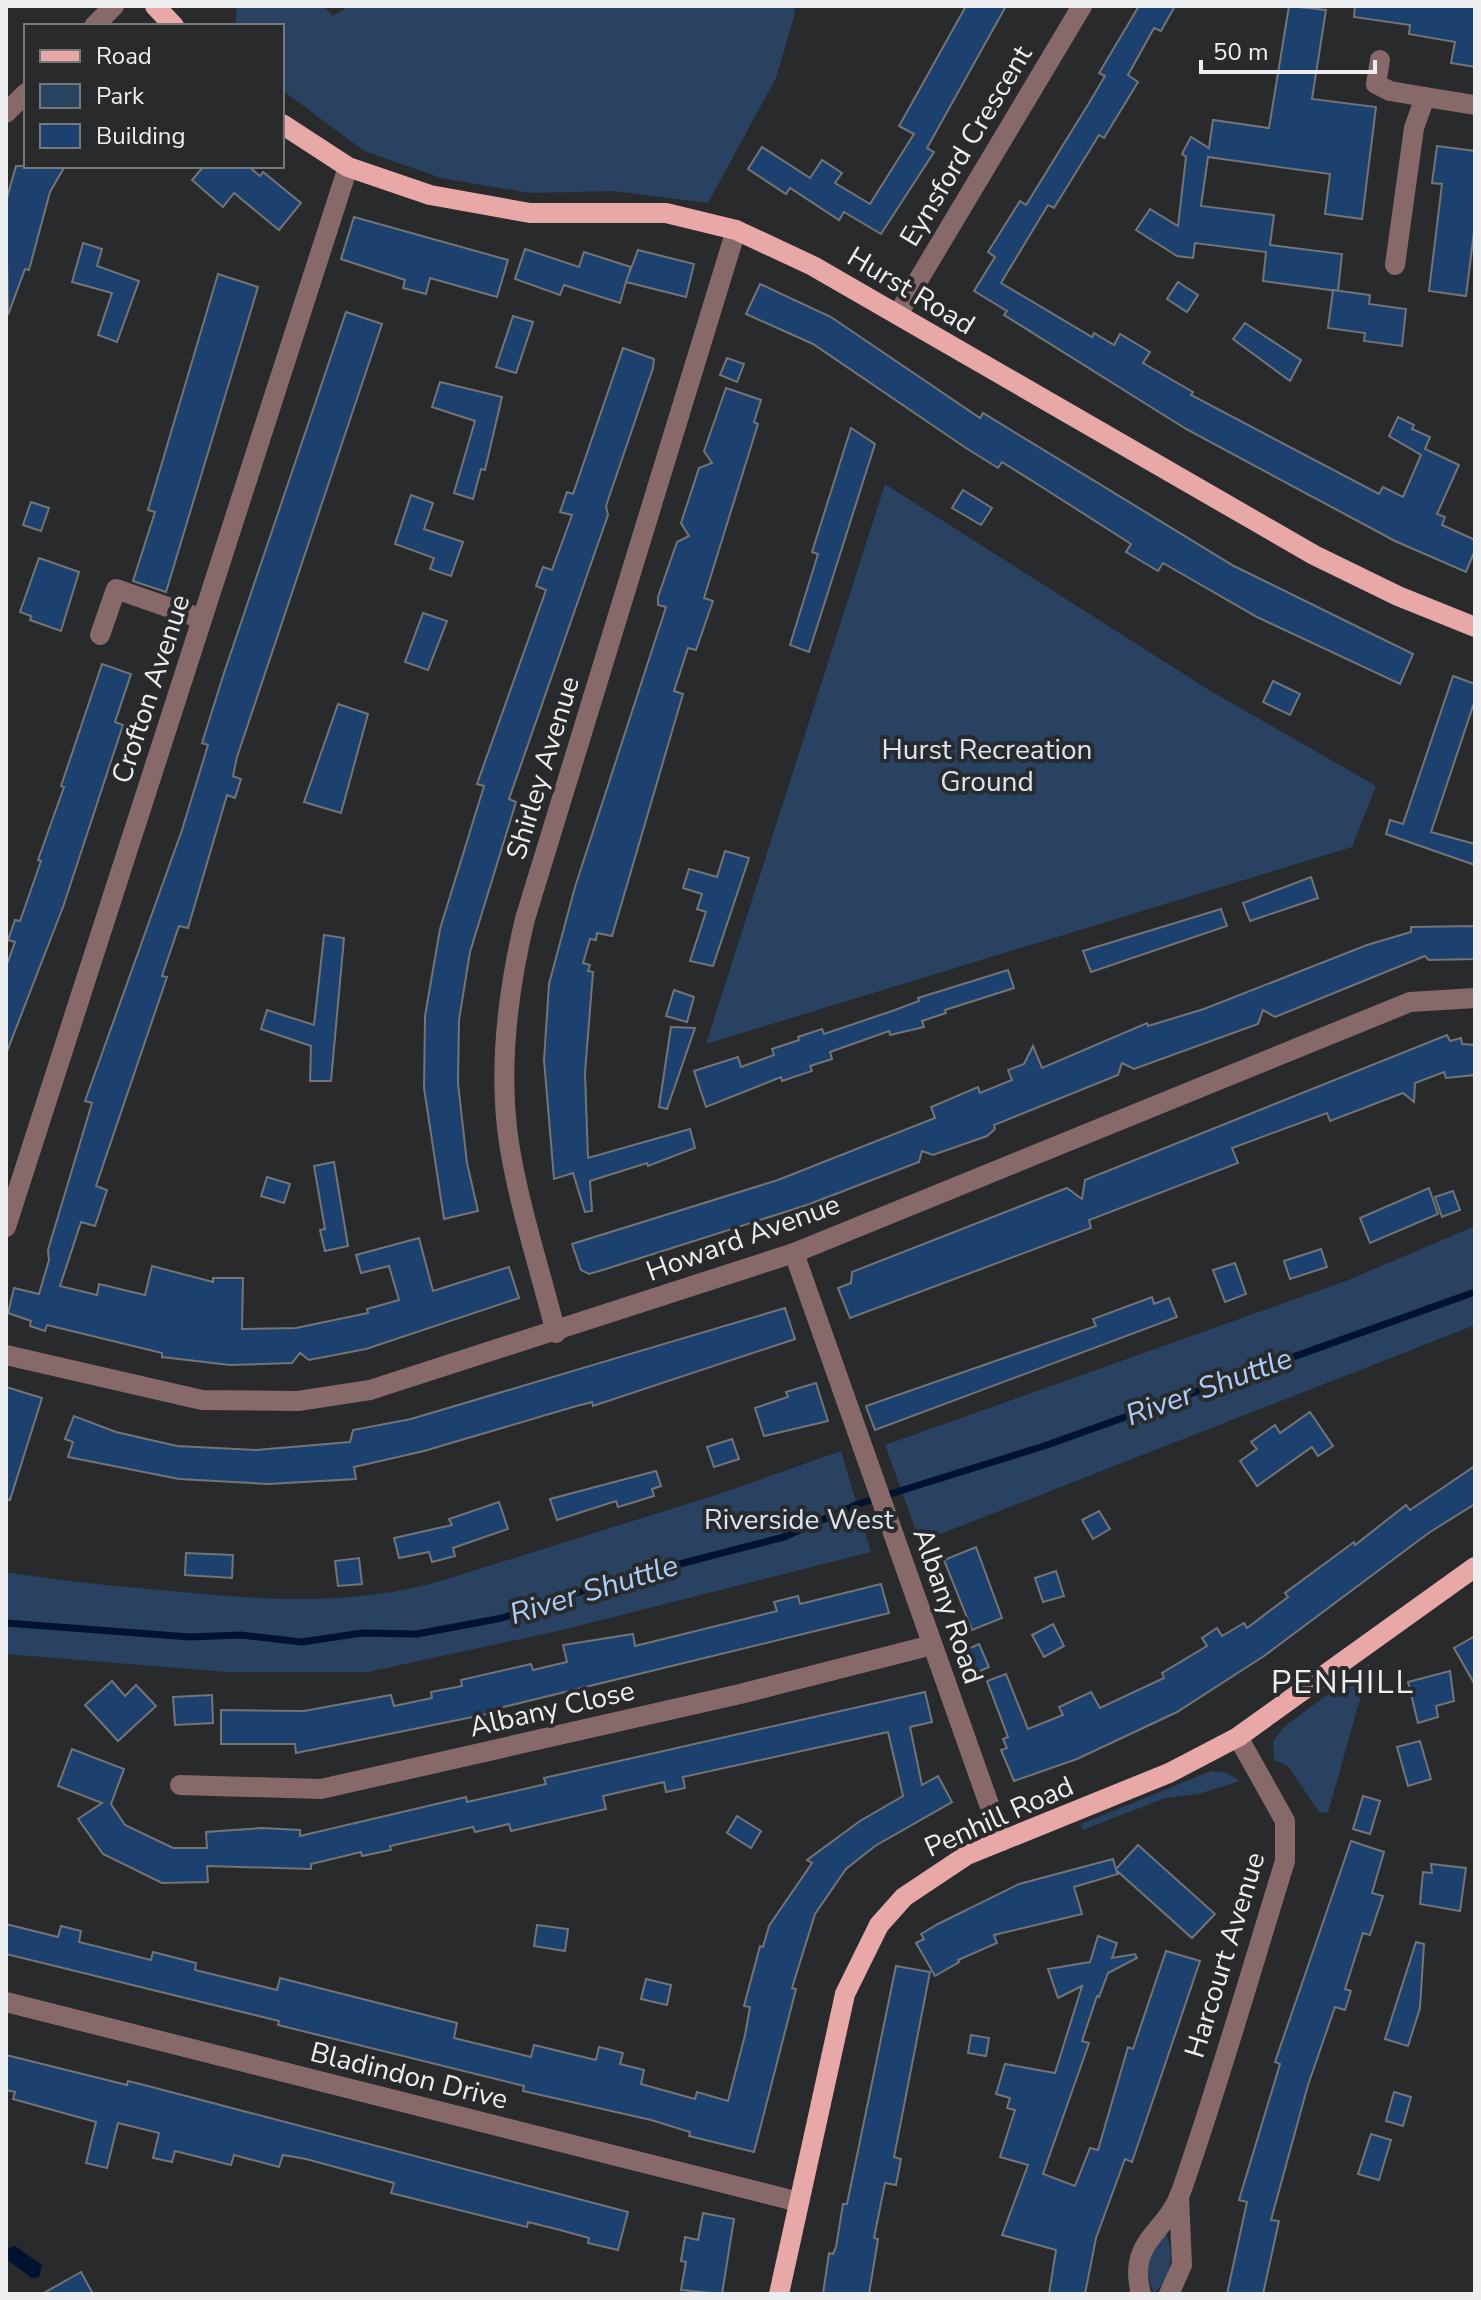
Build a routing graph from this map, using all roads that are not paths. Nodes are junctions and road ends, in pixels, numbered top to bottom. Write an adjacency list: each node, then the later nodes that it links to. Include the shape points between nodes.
1 (114, 6): 4 (street)
2 (155, 6): 5 (main road)
3 (1082, 6): 15 (street, Eynsford Crescent)
4 (96, 24)
5 (172, 24)
6 (1380, 60): 8 (street, via 1376,84)
7 (24, 95): 10 (street)
8 (1425, 97): 9 (street); 14 (street, via 1414,128)
9 (1475, 105)
10 (6, 113)
11 (284, 125): 12 (main road, Hurst Road)
12 (348, 167): 13 (main road, Hurst Road, via 430,195 502,211 666,213); 16 (street, Crofton Avenue)
13 (736, 230): 15 (main road, Hurst Road); 22 (street, Shirley Avenue, via 511,976 509,1142)
14 (1395, 265)
15 (898, 314): 17 (main road, Hurst Road, via 1314,555)
16 (202, 619): 18 (street, via 116,589); 20 (street, Crofton Avenue)
17 (1475, 627)
18 (100, 635)
19 (1475, 998): 21 (street, Howard Avenue, via 1410,1002)
20 (6, 1227)
21 (794, 1253): 22 (street, Howard Avenue); 25 (street, Albany Road)
22 (556, 1333): 23 (street, Howard Avenue, via 370,1390 298,1401 202,1400)
23 (6, 1355)
24 (1475, 1567): 26 (main road, Penhill Road)
25 (932, 1645): 27 (street, Albany Close, via 321,1789); 28 (street, Albany Road)
26 (1238, 1737): 28 (main road, Penhill Road, via 1169,1773); 30 (street, Harcourt Avenue, via 1285,1821 1285,1861)
27 (180, 1785)
28 (1002, 1841): 31 (main road, Penhill Road, via 934,1874 879,1925 845,1994)
29 (6, 2002): 31 (street, Bladindon Drive)
30 (1179, 2196): 33 (street, Harcourt Avenue, via 1136,2263); 34 (street, Harcourt Avenue, via 1182,2265)
31 (799, 2202): 32 (main road, Penhill Road)
32 (779, 2294)
33 (1141, 2294)
34 (1169, 2294)

